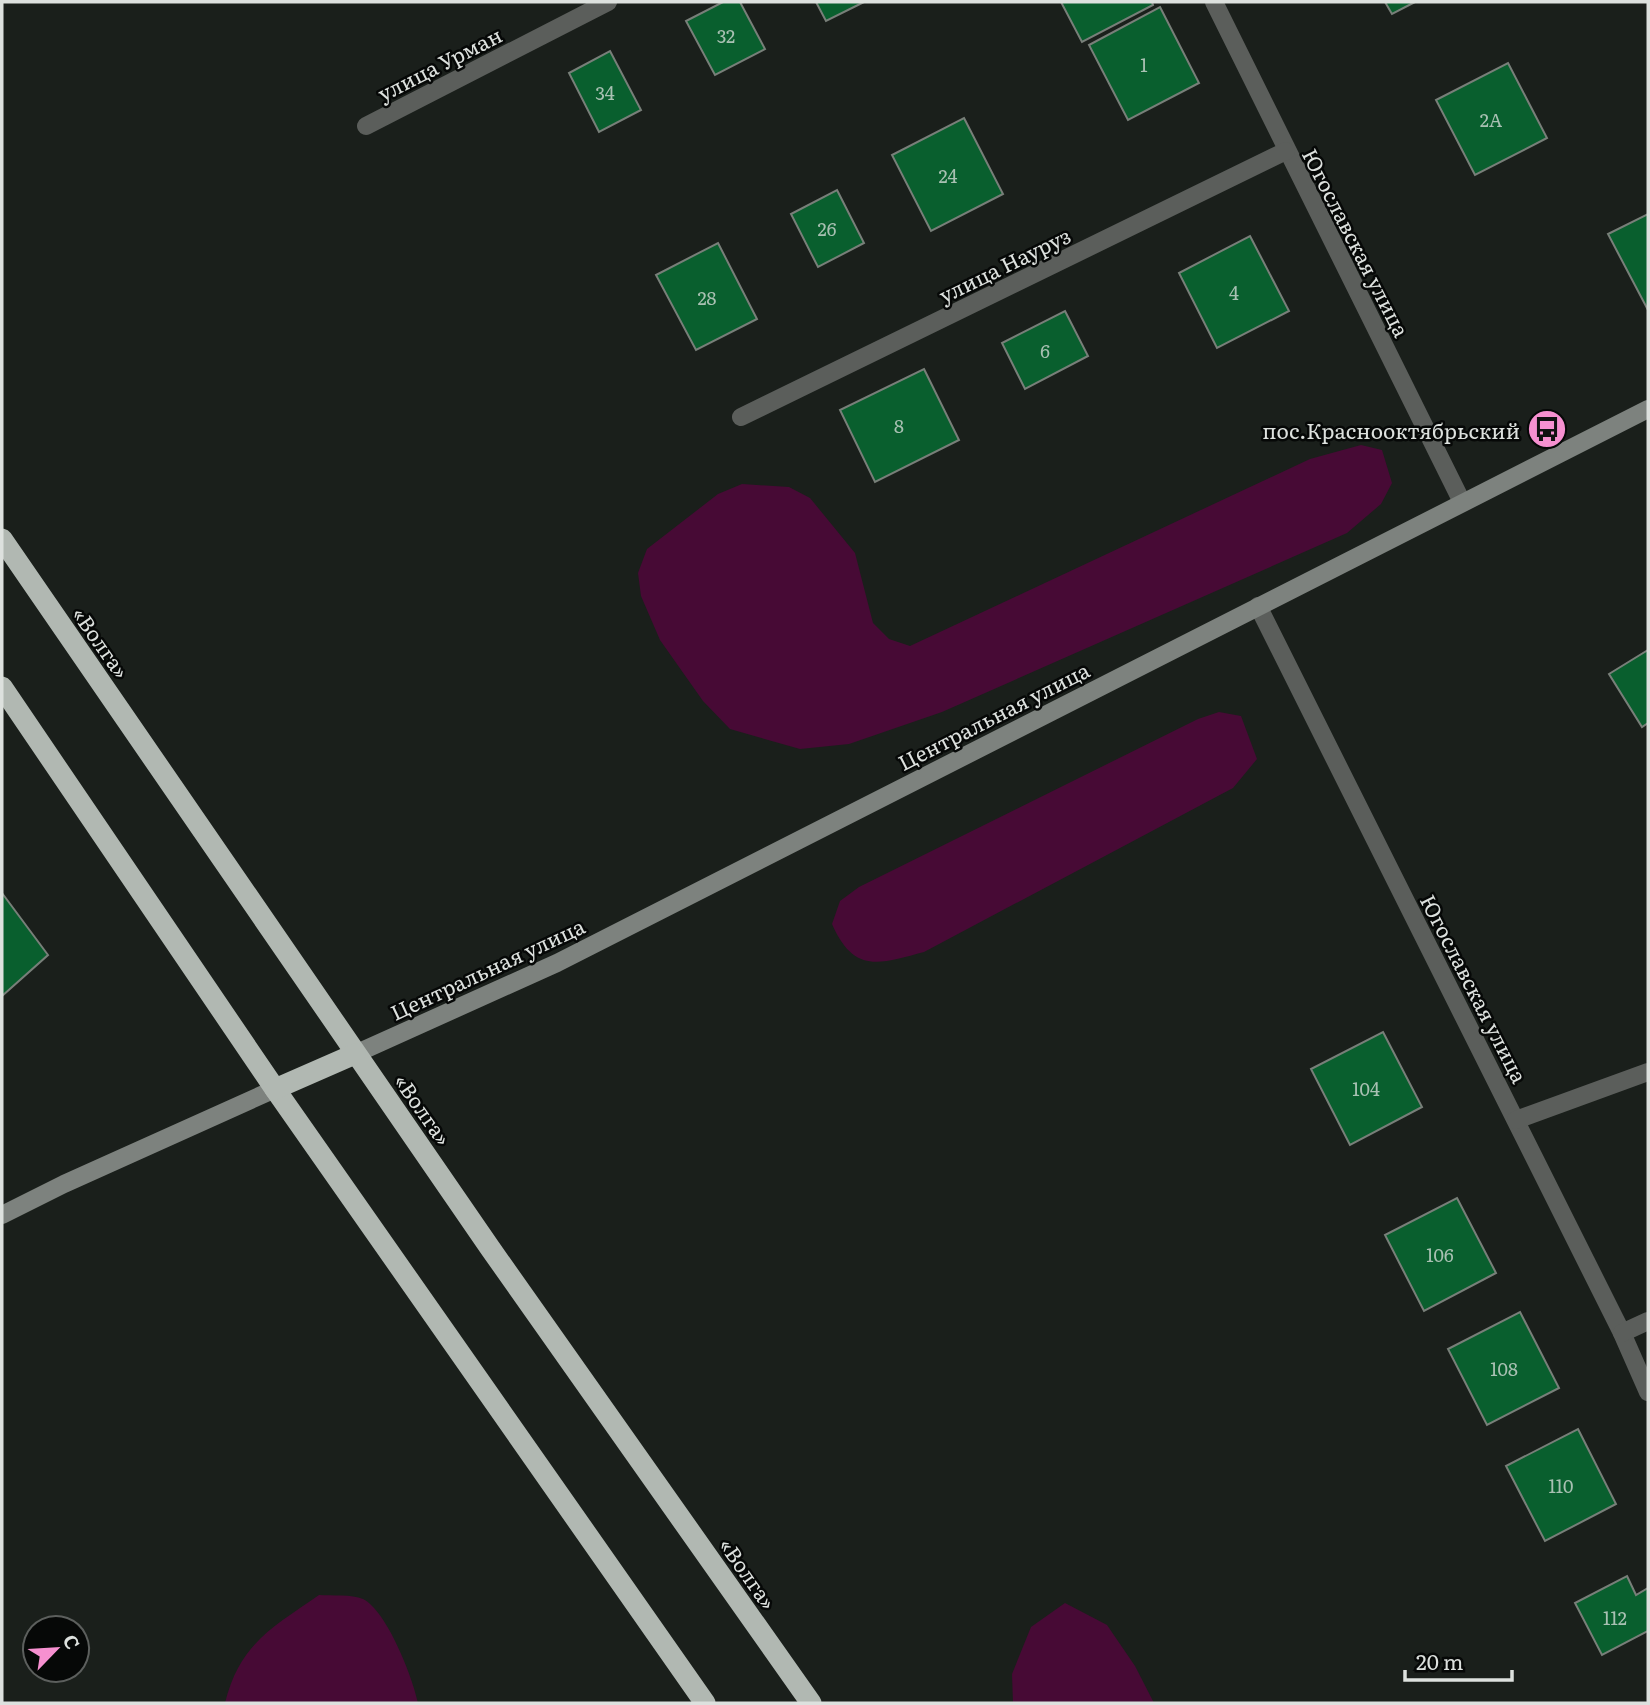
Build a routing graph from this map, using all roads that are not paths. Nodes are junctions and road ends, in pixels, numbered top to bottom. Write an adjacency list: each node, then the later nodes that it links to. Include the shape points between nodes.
1 (608, 2): 3 (street, улица Урман)
2 (1214, 2): 4 (street, Югославская улица)
3 (366, 126)
4 (1286, 151): 6 (street, улица Науруз); 7 (street, Югославская улица)
5 (1648, 410): 7 (street, Центральная улица)
6 (741, 417)
7 (1462, 502): 9 (street, Центральная улица)
8 (2, 540): 11 (highway, «Волга»)
9 (1258, 606): 11 (street, Центральная улица, via 557,963); 14 (street, Югославская улица)
10 (2, 687): 13 (highway)
11 (355, 1054): 13 (highway); 20 (highway, «Волга»)
12 (1648, 1072): 14 (street)
13 (275, 1089): 15 (street); 19 (highway)
14 (1516, 1120): 17 (street, Югославская улица)
15 (2, 1215)
16 (1648, 1321): 17 (street)
17 (1622, 1333): 18 (street, Югославская улица)
18 (1648, 1392)
19 (705, 1703)
20 (811, 1703)

